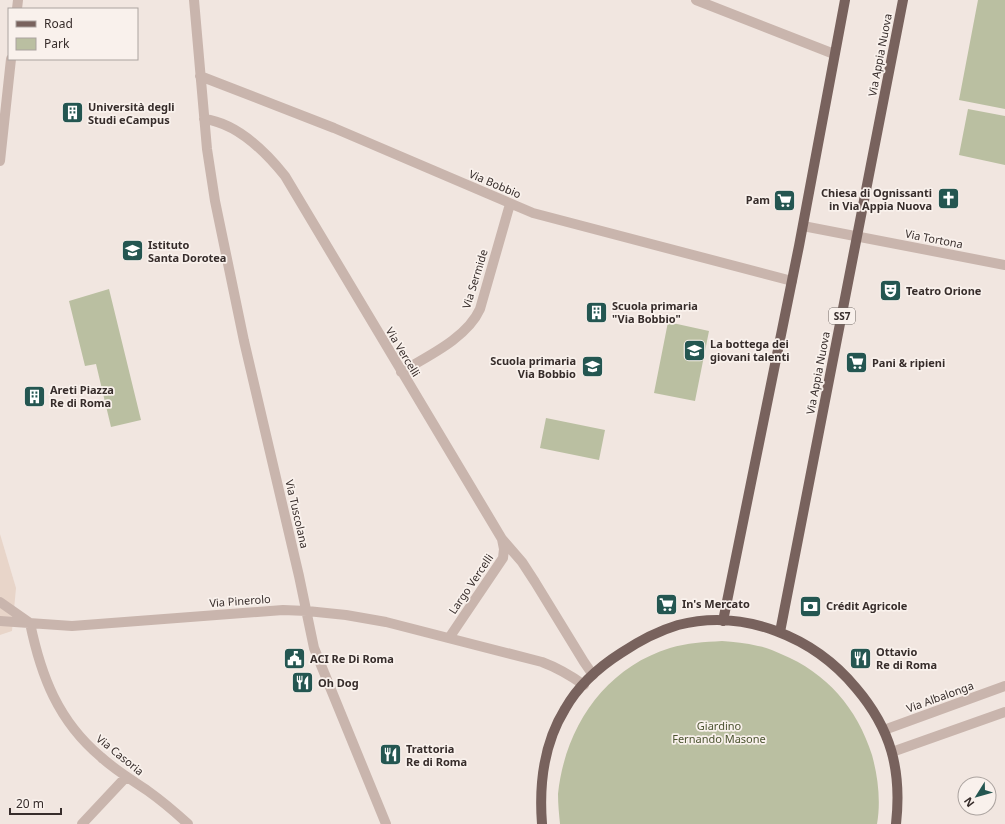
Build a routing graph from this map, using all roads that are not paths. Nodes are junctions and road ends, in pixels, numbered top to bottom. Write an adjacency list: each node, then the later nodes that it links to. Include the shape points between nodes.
1 (194, 0): 7 (street)
2 (696, 0): 5 (street)
3 (844, 0): 5 (main road)
4 (903, 0): 13 (main road, Via Appia Nuova / SS7)
5 (834, 54): 12 (main road)
6 (11, 60): 8 (street)
7 (200, 76): 9 (street, Via Tuscolana); 11 (street, Via Bobbio, via 334,128)
8 (2, 117): 10 (street)
9 (204, 119): 16 (street, Via Vercelli, via 224,124 248,139 266,153 285,176); 19 (street, Via Tuscolana, via 215,201 244,342)
10 (0, 161)
11 (510, 204): 15 (street, Via Bobbio, via 547,217); 16 (street, Via Sermide, via 480,309 474,320 457,337)
12 (803, 226): 13 (street, Via Tortona); 15 (main road)
13 (858, 236): 14 (street, Via Tortona); 23 (main road, Via Appia Nuova / SS7)
14 (1005, 265)
15 (792, 281): 21 (main road)
16 (401, 372): 17 (street, Via Vercelli)
17 (502, 539): 24 (street, Largo Vercelli, via 503,558); 25 (street, via 522,562)
18 (0, 602): 22 (street)
19 (307, 611): 22 (street, Via Pinerolo, via 283,610 72,626); 24 (street, Via Pinerolo, via 386,622); 34 (street, Via Tuscolana, via 317,657)
20 (0, 621): 22 (street, Via Pinerolo)
21 (723, 621): 23 (main road, via 750,623); 25 (main road, via 687,623 659,632 613,658)
22 (30, 623): 31 (street, Via Casoria, via 47,684 60,709 91,748)
23 (780, 632): 29 (main road, via 822,654 841,671 869,703)
24 (449, 638): 26 (street, via 549,665)
25 (593, 675): 26 (main road)
26 (584, 685): 35 (main road, via 564,709 549,746 542,789)
27 (1005, 686): 29 (street, Via Albalonga)
28 (1005, 712): 30 (street)
29 (884, 730): 30 (main road)
30 (892, 752): 36 (main road, via 898,798)
31 (126, 777): 32 (street); 33 (street, Via Casoria)
32 (82, 824)
33 (188, 824)
34 (386, 824)
35 (542, 824)
36 (896, 824)

